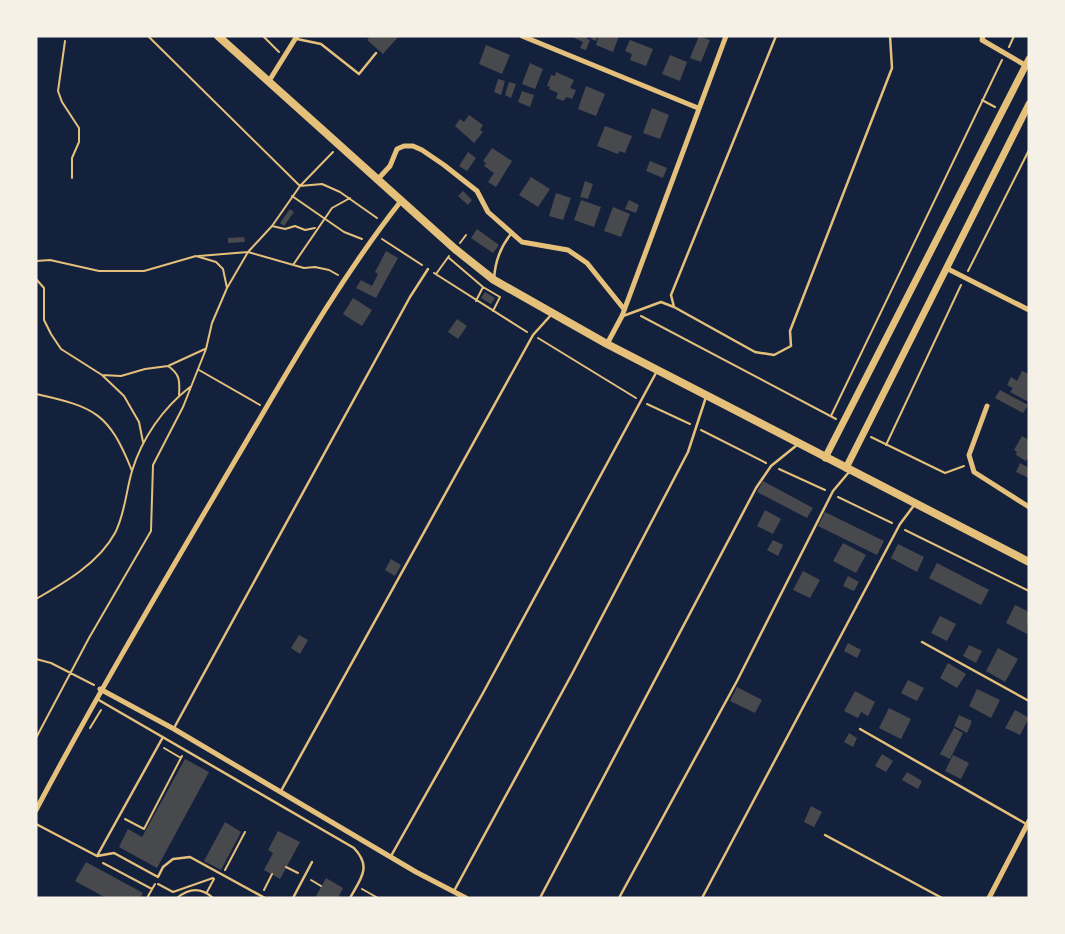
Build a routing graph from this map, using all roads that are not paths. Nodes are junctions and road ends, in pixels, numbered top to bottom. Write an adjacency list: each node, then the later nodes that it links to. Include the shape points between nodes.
1 (218, 36): 10 (main road)
2 (522, 36): 11 (street)
3 (726, 36): 11 (street)
4 (776, 36): 19 (lane, via 671,295)
5 (890, 36): 19 (lane, via 892,68 790,331 791,346 774,355 754,352)
6 (983, 36): 9 (street, via 982,40 1005,55)
7 (296, 38): 8 (lane, via 321,44 359,74); 10 (street)
8 (376, 53)
9 (1027, 62): 29 (main road)
10 (269, 81): 13 (main road)
11 (698, 108): 20 (street)
12 (1028, 108): 16 (main road)
13 (378, 179): 14 (main road); 15 (street, via 390,166 397,149 404,146 422,150 477,191 488,212)
14 (401, 201): 18 (main road); 35 (street, via 345,278)
15 (511, 234): 18 (lane, via 495,268); 20 (street, via 522,242 568,250 587,263)
16 (946, 268): 21 (street); 30 (main road)
17 (428, 269): 38 (lane)
18 (494, 280): 22 (main road)
19 (674, 307): 23 (lane, via 661,302)
20 (624, 310): 23 (street)
21 (1029, 310)
22 (552, 313): 24 (main road); 41 (lane, via 533,335)
23 (622, 316): 24 (street)
24 (607, 344): 25 (main road)
25 (657, 371): 26 (main road); 47 (lane)
26 (706, 397): 28 (main road); 49 (lane, via 688,452)
27 (987, 406): 32 (street, via 970,455 974,472)
28 (798, 444): 29 (main road); 54 (lane, via 771,466 756,488)
29 (825, 458): 30 (main road)
30 (848, 469): 31 (main road); 55 (lane, via 833,491 737,681)
31 (916, 504): 33 (main road); 56 (lane, via 900,524)
32 (1029, 507)
33 (1029, 562)
34 (922, 642): 37 (lane)
35 (100, 689): 36 (street); 38 (street)
36 (96, 698): 40 (lane); 42 (street)
37 (1029, 701)
38 (174, 729): 41 (street)
39 (860, 729): 44 (lane)
40 (163, 737): 46 (lane); 52 (lane, via 354,848 362,856 364,874)
41 (281, 792): 47 (street)
42 (36, 810)
43 (36, 824): 46 (lane)
44 (1028, 824): 58 (street)
45 (825, 835): 57 (lane)
46 (97, 856): 50 (lane, via 114,853 158,877 173,859 190,857)
47 (391, 856): 49 (street)
48 (312, 862): 51 (lane)
49 (454, 891): 53 (street)
50 (265, 898)
51 (294, 898)
52 (350, 898)
53 (466, 898)
54 (540, 898)
55 (620, 898)
56 (702, 898)
57 (942, 898)
58 (989, 898)

